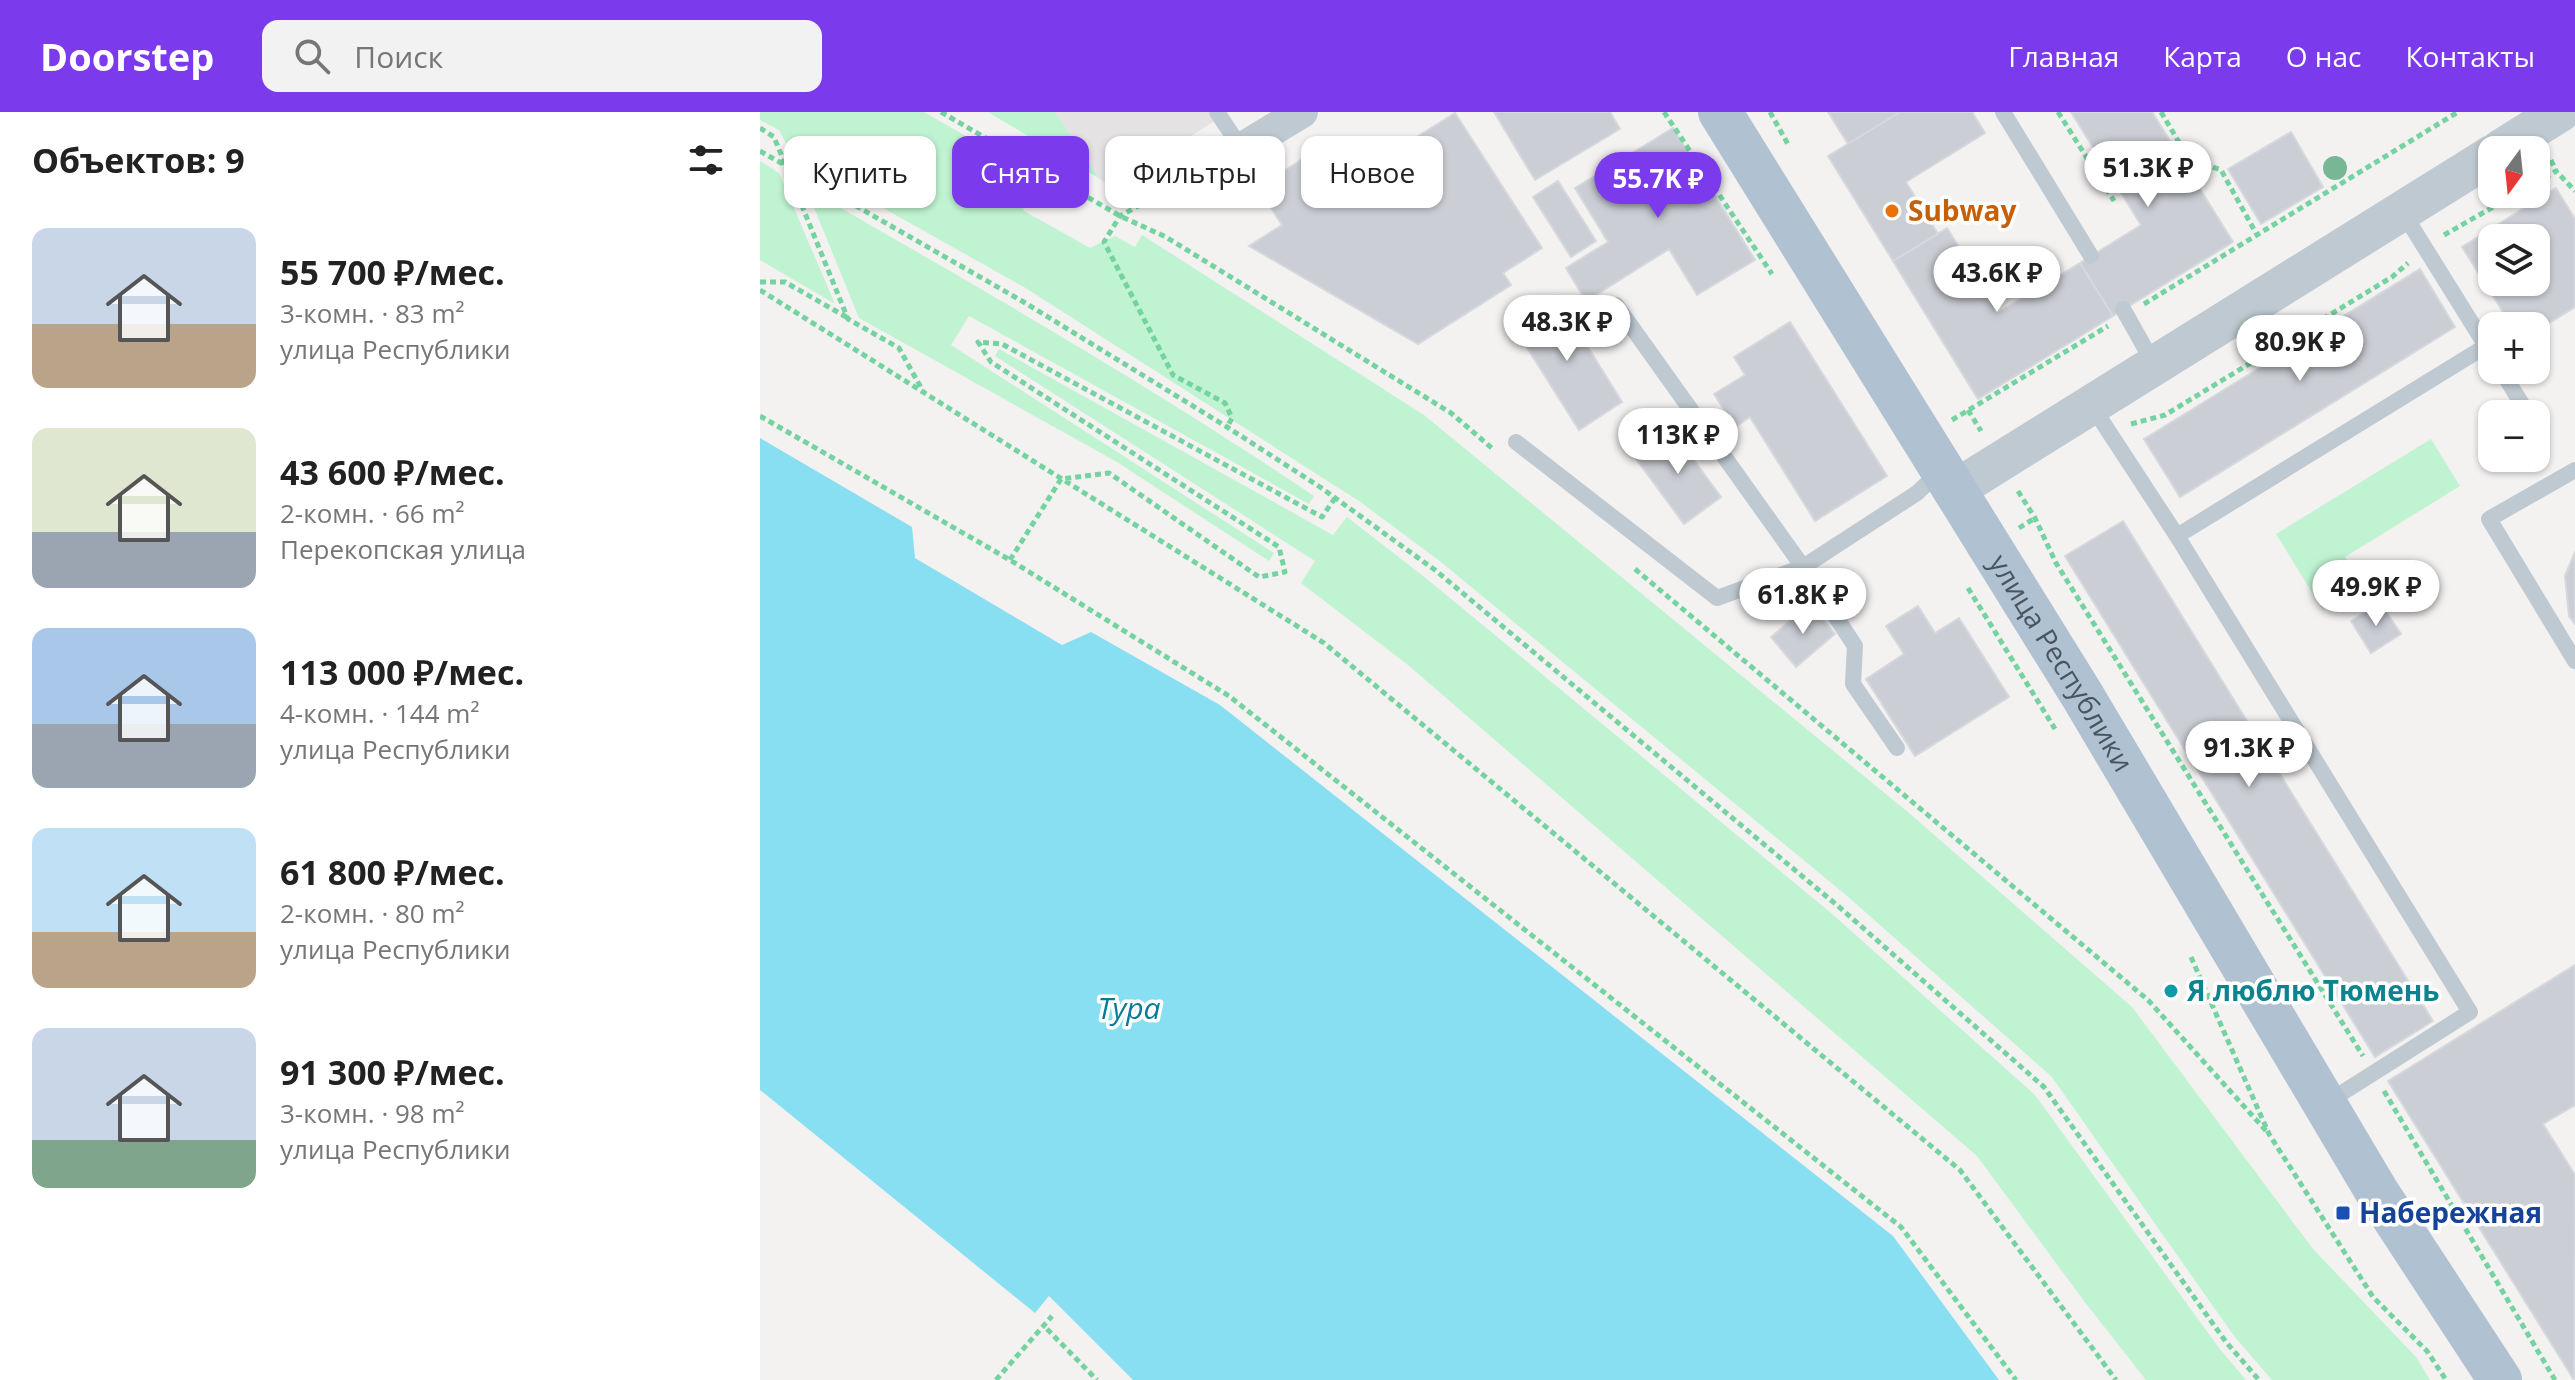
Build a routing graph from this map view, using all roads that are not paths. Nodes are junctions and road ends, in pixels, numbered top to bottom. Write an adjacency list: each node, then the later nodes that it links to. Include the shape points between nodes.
1 (1217, 112): 6 (lane)
2 (1302, 112): 7 (street)
3 (1720, 112): 20 (main road, улица Республики)
4 (2003, 112): 11 (lane)
5 (2560, 112): 8 (street)
6 (1227, 136)
7 (1262, 136)
8 (2522, 136)
9 (2478, 164): 10 (street)
10 (2402, 211): 14 (lane); 16 (street)
11 (2091, 256)
12 (1616, 305): 22 (lane)
13 (2125, 312): 16 (lane)
14 (2478, 333)
15 (2478, 358): 21 (lane)
16 (2155, 366): 17 (street)
17 (2100, 418): 20 (street); 21 (lane)
18 (1516, 442): 22 (lane, via 1717,598)
19 (2575, 470): 23 (lane, via 2489,519)
20 (1947, 481): 22 (lane, via 1917,493); 25 (main road, улица Республики, via 2082,695)
21 (2177, 536): 25 (lane, via 2470,1012)
22 (1803, 567): 24 (lane, via 1855,646 1853,684)
23 (2575, 661)
24 (1897, 748)
25 (2324, 1104): 26 (main road, улица Республики)
26 (2500, 1380)

